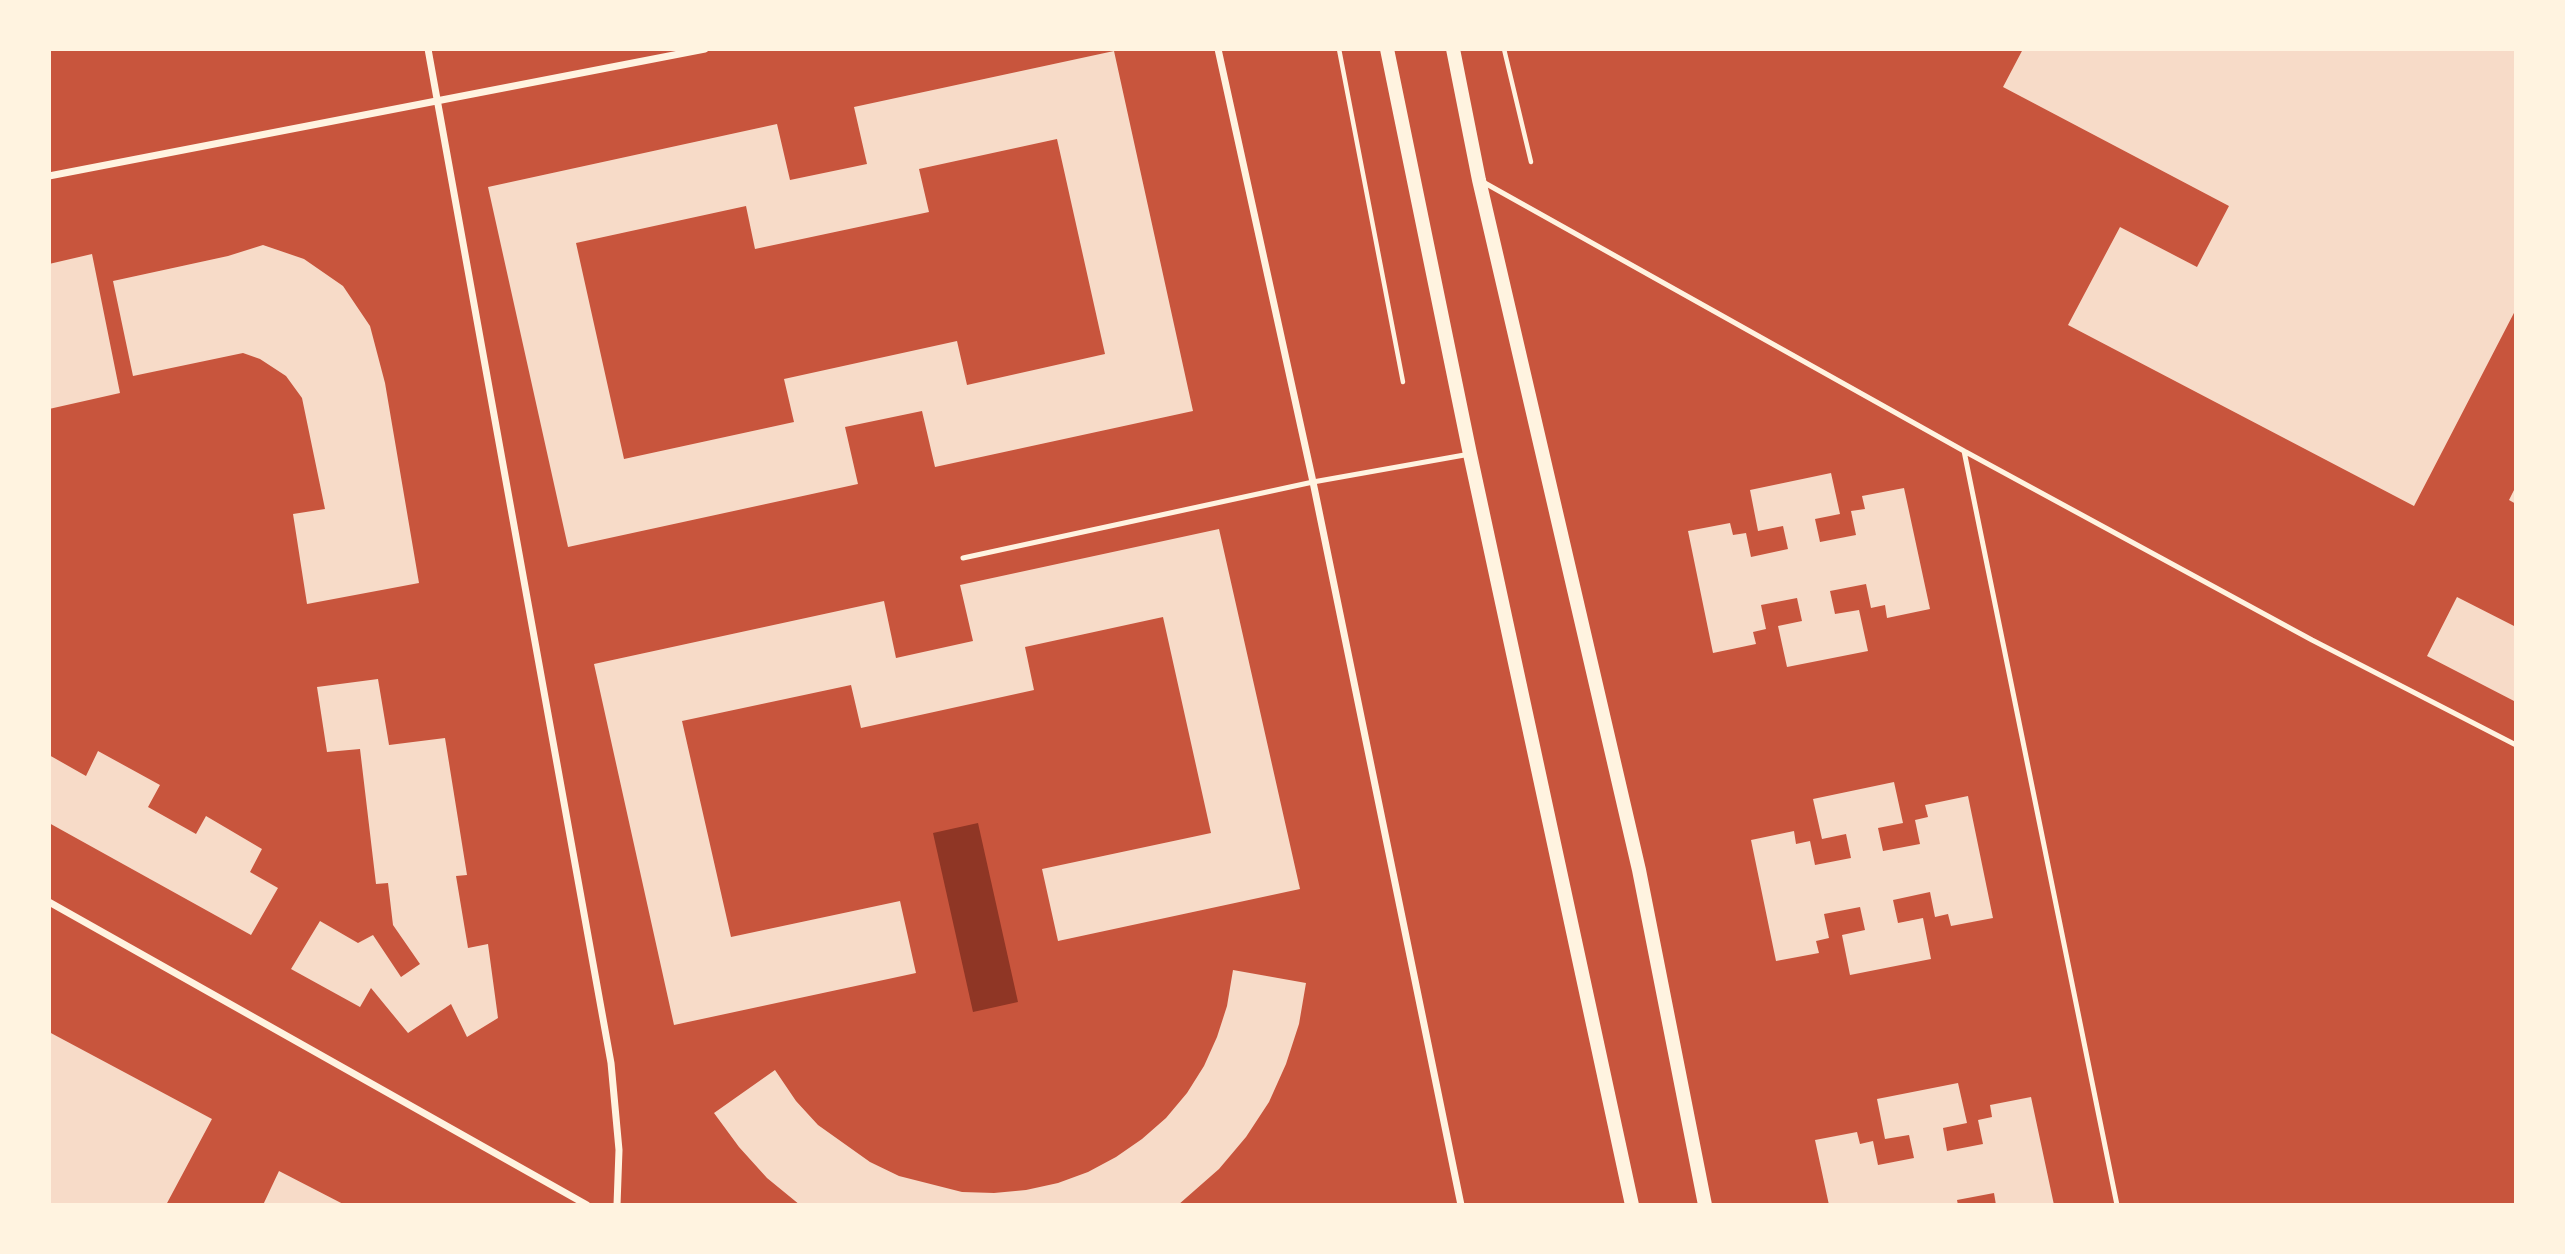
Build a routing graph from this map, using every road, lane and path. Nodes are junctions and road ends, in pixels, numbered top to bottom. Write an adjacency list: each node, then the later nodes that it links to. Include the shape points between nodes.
1 (428, 49): 8 (street)
2 (705, 49): 8 (street)
3 (1219, 49): 15 (street)
4 (1339, 49): 12 (path)
5 (1387, 49): 14 (main road)
6 (1453, 49): 11 (main road)
7 (1504, 49): 9 (path)
8 (436, 102): 10 (street); 22 (street, via 611,1063 620,1150)
9 (1531, 162)
10 (49, 176)
11 (1479, 180): 13 (lane); 20 (main road, via 1639,870)
12 (1403, 382)
13 (1964, 451): 17 (lane); 24 (lane)
14 (1470, 454): 15 (lane); 19 (main road)
15 (1313, 482): 16 (lane); 23 (street)
16 (963, 558)
17 (2516, 745)
18 (49, 902): 21 (street)
19 (1629, 1201)
20 (1706, 1201)
21 (587, 1205)
22 (617, 1205)
23 (1461, 1205)
24 (2117, 1205)

